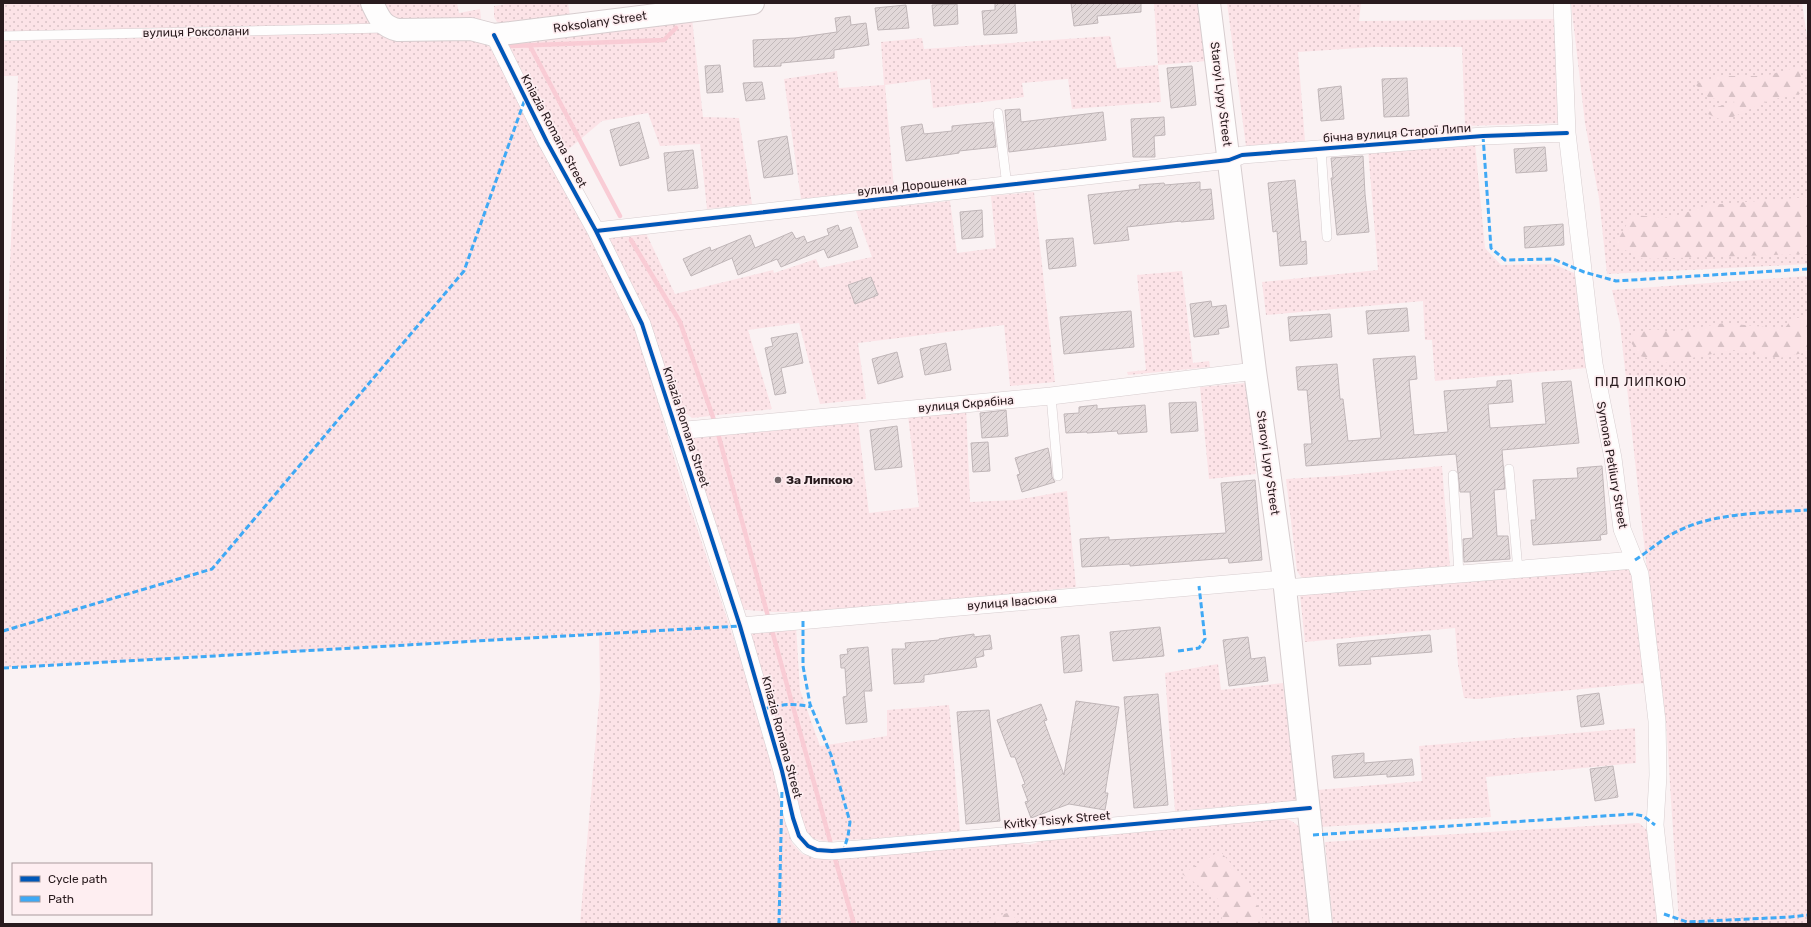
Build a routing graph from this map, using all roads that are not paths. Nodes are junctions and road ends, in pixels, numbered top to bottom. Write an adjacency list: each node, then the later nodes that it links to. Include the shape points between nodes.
1 (372, 3): 5 (street)
2 (753, 3): 6 (street, Roksolany Street)
3 (1209, 3): 11 (street, Staroyi Lypy Street)
4 (1562, 3): 9 (street, Symona Petliury Street)
5 (388, 28): 6 (street, via 471,29); 7 (lane, вулиця Роксолани)
6 (494, 35): 13 (street, Kniazia Romana Street, via 547,142)
7 (3, 36)
8 (998, 113): 12 (lane)
9 (1567, 133): 10 (street, бічна вулиця Старої Липи, via 1483,136); 21 (street, Symona Petliury Street, via 1594,364 1613,458 1622,529)
10 (1321, 149): 11 (street, бічна вулиця Старої Липи, via 1242,155); 14 (lane)
11 (1229, 160): 12 (street, вулиця Дорошенка); 15 (street, Staroyi Lypy Street)
12 (1007, 186): 13 (street, вулиця Дорошенка)
13 (596, 231): 17 (street, Kniazia Romana Street, via 642,324)
14 (1327, 237)
15 (1255, 371): 16 (street, вулиця Скрябіна); 24 (street, Staroyi Lypy Street)
16 (1051, 396): 17 (street, вулиця Скрябіна); 20 (lane)
17 (676, 431): 25 (street, Kniazia Romana Street)
18 (1509, 468): 22 (lane)
19 (1453, 475): 23 (lane)
20 (1058, 476)
21 (1635, 560): 22 (street, вулиця Івасюка); 29 (street, Symona Petliury Street, via 1640,574 1658,721 1655,825)
22 (1518, 570): 23 (street, вулиця Івасюка)
23 (1459, 574): 24 (street, вулиця Івасюка)
24 (1284, 583): 25 (street, вулиця Івасюка); 26 (street, Staroyi Lypy Street)
25 (740, 626): 27 (street, Kniazia Romana Street, via 793,818 799,836)
26 (1310, 808): 27 (street, Kvitky Tsisyk Street, via 832,851 817,850); 28 (street, Staroyi Lypy Street)
27 (808, 846)
28 (1321, 924)
29 (1666, 924)

